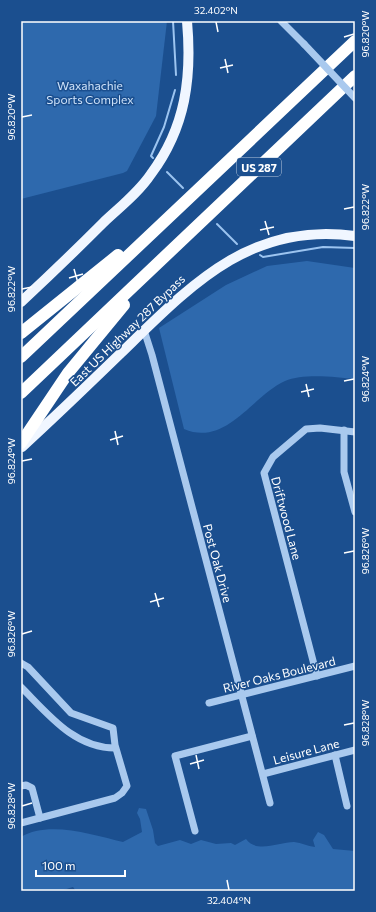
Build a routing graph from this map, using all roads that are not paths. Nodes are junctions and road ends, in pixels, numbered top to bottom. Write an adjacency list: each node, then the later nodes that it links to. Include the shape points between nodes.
1 (187, 21): 9 (main road, via 190,67 185,101 171,142 151,175 130,198)
2 (281, 21): 5 (street, bridge)
3 (355, 41): 6 (highway, US 287)
4 (355, 76): 8 (highway, US 287)
5 (355, 98)
6 (168, 218): 11 (highway, via 153,225); 12 (highway, US 287)
7 (355, 236): 10 (main road, East US Highway 287 Bypass, via 295,237 243,252 202,277)
8 (163, 258): 13 (highway, US 287); 16 (highway, via 68,373)
9 (21, 302)
10 (144, 330): 17 (main road, East US Highway 287 Bypass); 23 (street, Post Oak Drive)
11 (21, 333)
12 (21, 357)
13 (21, 393)
14 (344, 430): 15 (street, Driftwood Lane); 18 (street, via 344,472); 21 (street, Driftwood Lane, via 320,428 302,431 273,457 264,473)
15 (355, 432)
16 (21, 443)
17 (21, 448)
18 (355, 512)
19 (21, 663): 26 (street, via 28,667 71,713 113,728)
20 (355, 666): 21 (street, River Oaks Boulevard)
21 (317, 676): 23 (street, River Oaks Boulevard)
22 (21, 687): 26 (street, via 63,730 103,748)
23 (241, 694): 24 (street, River Oaks Boulevard); 25 (street, Post Oak Drive)
24 (209, 703)
25 (252, 736): 29 (street, Post Oak Drive); 35 (street, via 176,756)
26 (116, 748): 33 (street, via 127,786 122,793 115,798)
27 (355, 750): 28 (street, Leisure Lane)
28 (335, 755): 29 (street, Leisure Lane); 32 (street)
29 (263, 774): 31 (street, Post Oak Drive)
30 (21, 786): 33 (street, via 32,788)
31 (270, 803)
32 (347, 806)
33 (40, 818): 34 (street)
34 (21, 823)
35 (195, 831)

